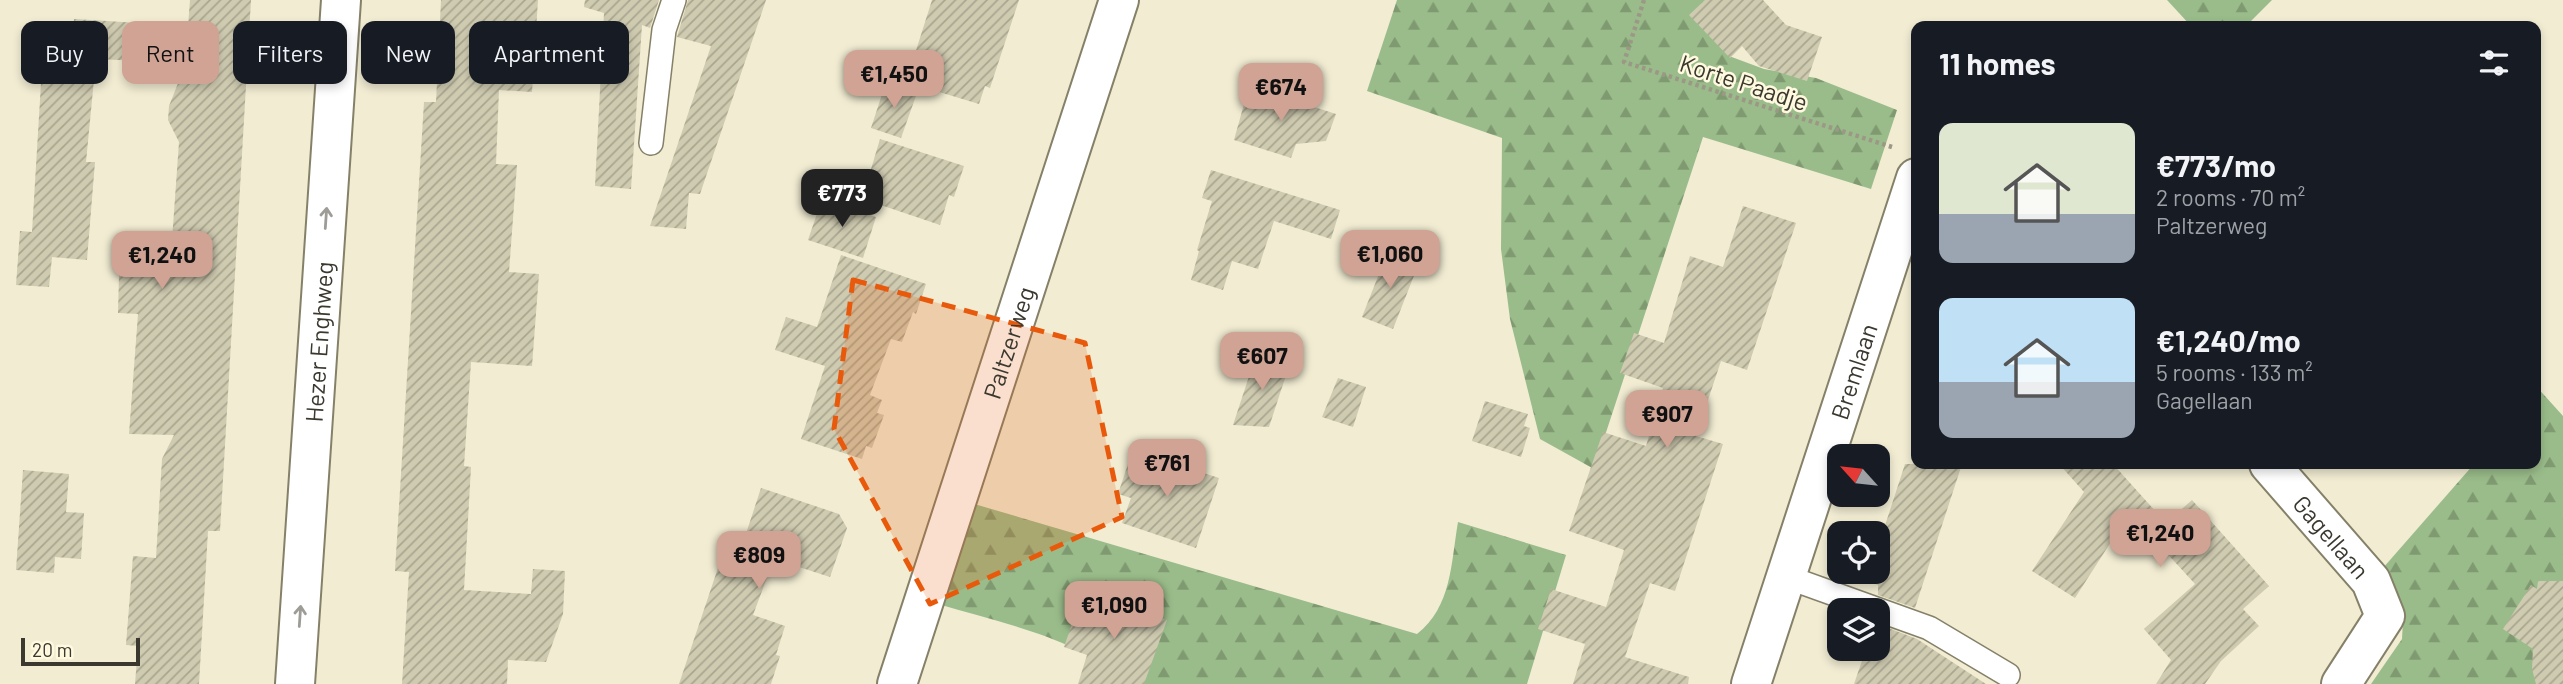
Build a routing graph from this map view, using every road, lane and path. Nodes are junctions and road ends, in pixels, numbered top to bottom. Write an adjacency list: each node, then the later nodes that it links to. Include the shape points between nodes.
1 (341, 0): 10 (street, Hezer Enghweg, one-way to 1)
2 (674, 0): 5 (lane, via 664,30)
3 (1119, 0): 11 (street, Paltzerweg)
4 (1644, 0): 6 (path, Korte Paadje, via 1624,62)
5 (651, 143)
6 (1910, 165): 8 (street, Bremlaan)
7 (2273, 469): 13 (street, Gagellaan, via 2371,581 2385,616)
8 (1787, 577): 9 (lane, via 1929,628); 12 (street, Bremlaan)
9 (2008, 675)
10 (295, 684)
11 (897, 684)
12 (1751, 684)
13 (2341, 684)

